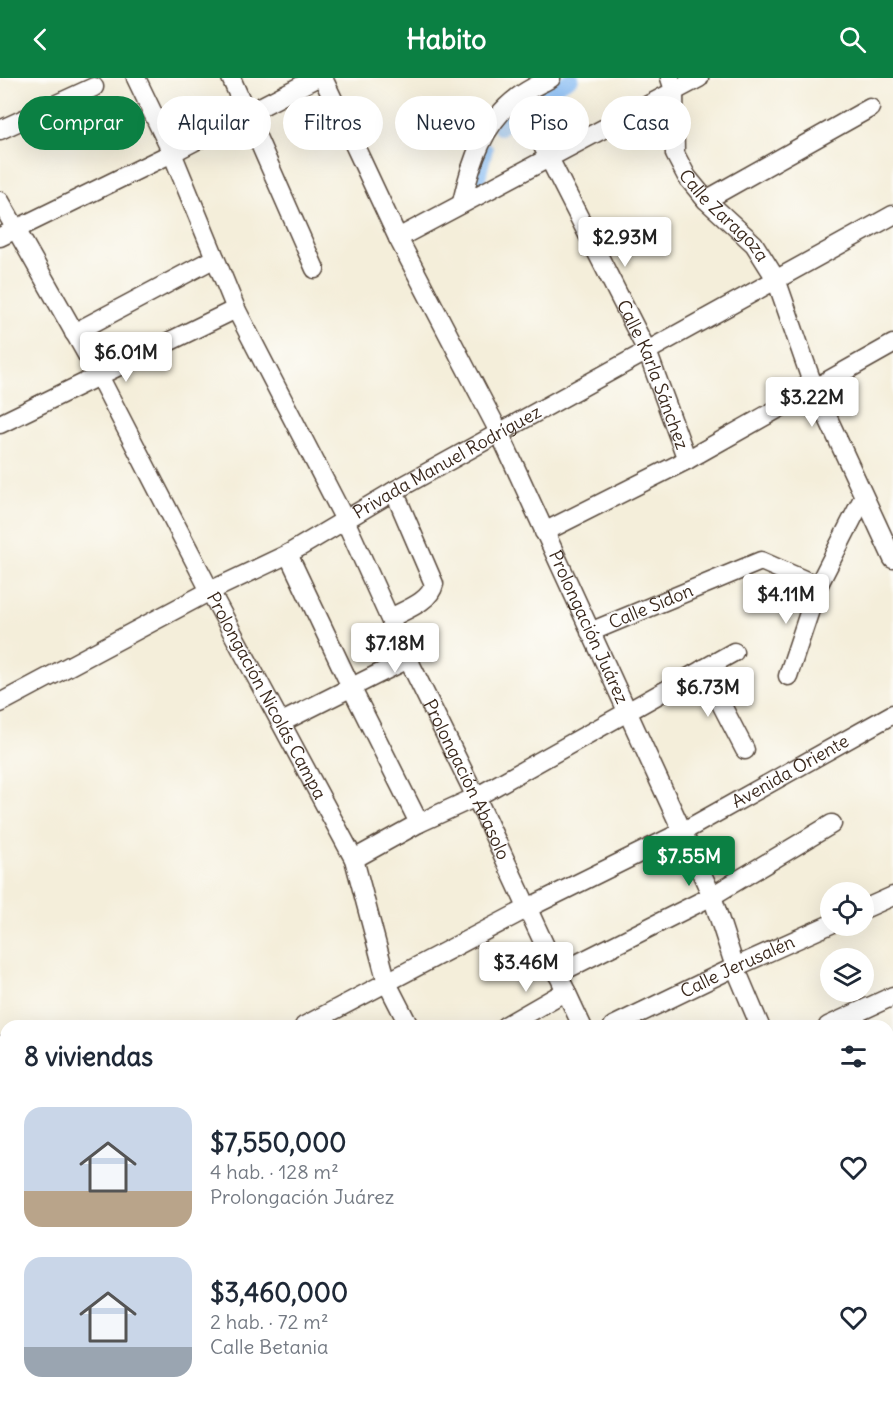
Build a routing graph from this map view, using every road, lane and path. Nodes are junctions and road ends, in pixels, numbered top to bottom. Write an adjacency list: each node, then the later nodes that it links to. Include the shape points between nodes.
1 (136, 78): 18 (street, Prolongación Abasolo)
2 (231, 78): 9 (street)
3 (316, 78): 11 (street)
4 (323, 78): 25 (street, Prolongación Juárez)
5 (551, 78): 10 (street)
6 (699, 78): 7 (street)
7 (672, 84): 19 (street); 20 (street, Calle Zaragoza, via 675,154)
8 (94, 87): 14 (street)
9 (239, 96)
10 (520, 96)
11 (271, 101)
12 (509, 106): 22 (street, via 491,123 469,171)
13 (870, 108): 20 (street)
14 (0, 130)
15 (178, 150): 18 (street)
16 (263, 150): 27 (street)
17 (546, 150): 19 (street, Calle Karla Sánchez)
18 (172, 153): 24 (street); 26 (street, Prolongación Abasolo)
19 (550, 158): 22 (street); 32 (street, Calle Karla Sánchez)
20 (706, 200): 28 (street, Calle Zaragoza, via 754,244)
21 (0, 201): 24 (street, Prolongación Nicolás Campa)
22 (462, 202): 25 (street)
23 (893, 215): 28 (street, Privada Manuel Rodríguez)
24 (8, 233): 30 (street, Prolongación Nicolás Campa)
25 (398, 238): 36 (street, Prolongación Juárez)
26 (215, 258): 29 (street, Prolongación Abasolo); 30 (street)
27 (315, 269)
28 (776, 279): 32 (street, Privada Manuel Rodríguez); 34 (street, Calle Zaragoza)
29 (236, 309): 33 (street); 40 (street, Prolongación Abasolo)
30 (74, 333): 33 (street, Prolongación Nicolás Campa)
31 (893, 345): 34 (street)
32 (647, 351): 36 (street, Privada Manuel Rodríguez); 37 (street, Calle Karla Sánchez)
33 (99, 376): 35 (street); 46 (street, Prolongación Nicolás Campa)
34 (814, 388): 37 (street); 39 (street, Calle Zaragoza)
35 (0, 424)
36 (499, 432): 38 (street, Privada Manuel Rodríguez); 42 (street, Prolongación Juárez)
37 (687, 460): 42 (street)
38 (393, 490): 40 (street, Privada Manuel Rodríguez); 47 (street, via 434,584 427,597)
39 (863, 498): 41 (street, Calle Zaragoza); 45 (street)
40 (345, 520): 43 (street, Privada Manuel Rodríguez); 47 (street, Prolongación Abasolo)
41 (887, 531): 44 (street, Calle Zaragoza)
42 (543, 532): 48 (street, Prolongación Juárez)
43 (288, 554): 46 (street, Privada Manuel Rodríguez); 53 (street)
44 (893, 559)
45 (818, 586): 48 (street, Calle Sidon, via 761,561); 52 (street)
46 (210, 591): 54 (street, Privada Manuel Rodríguez); 57 (street, Prolongación Nicolás Campa)
47 (390, 618): 50 (street, Prolongación Abasolo)
48 (590, 632): 55 (street, Prolongación Juárez)
49 (734, 652): 51 (street)
50 (408, 659): 53 (street); 59 (street, Prolongación Abasolo)
51 (703, 669): 55 (street); 58 (street)
52 (788, 676)
53 (351, 687): 57 (street); 60 (street)
54 (0, 704)
55 (627, 713): 59 (street); 62 (street, Prolongación Juárez)
56 (893, 714): 62 (street, Avenida Oriente)
57 (282, 722): 63 (street, Prolongación Nicolás Campa)
58 (744, 750)
59 (476, 797): 60 (street); 67 (street, Prolongación Abasolo)
60 (419, 823): 63 (street)
61 (832, 824): 64 (street)
62 (682, 832): 64 (street, Prolongación Juárez); 67 (street, Avenida Oriente)
63 (354, 859): 71 (street, Prolongación Nicolás Campa)
64 (712, 896): 69 (street, Prolongación Juárez); 70 (street)
65 (893, 896): 66 (street)
66 (874, 905)
67 (528, 908): 70 (street, Prolongación Abasolo); 71 (street, Avenida Oriente)
68 (820, 929): 69 (street, Calle Jerusalén)
69 (735, 967): 78 (street, Calle Jerusalén); 79 (street, Prolongación Juárez)
70 (557, 974): 72 (street, Prolongación Abasolo)
71 (387, 982): 74 (street, Avenida Oriente); 75 (street, Prolongación Nicolás Campa)
72 (566, 991): 76 (street); 77 (street, Prolongación Abasolo)
73 (893, 996): 80 (street)
74 (315, 1020)
75 (406, 1020)
76 (515, 1020)
77 (579, 1020)
78 (625, 1020)
79 (757, 1020)
80 (857, 1020)

